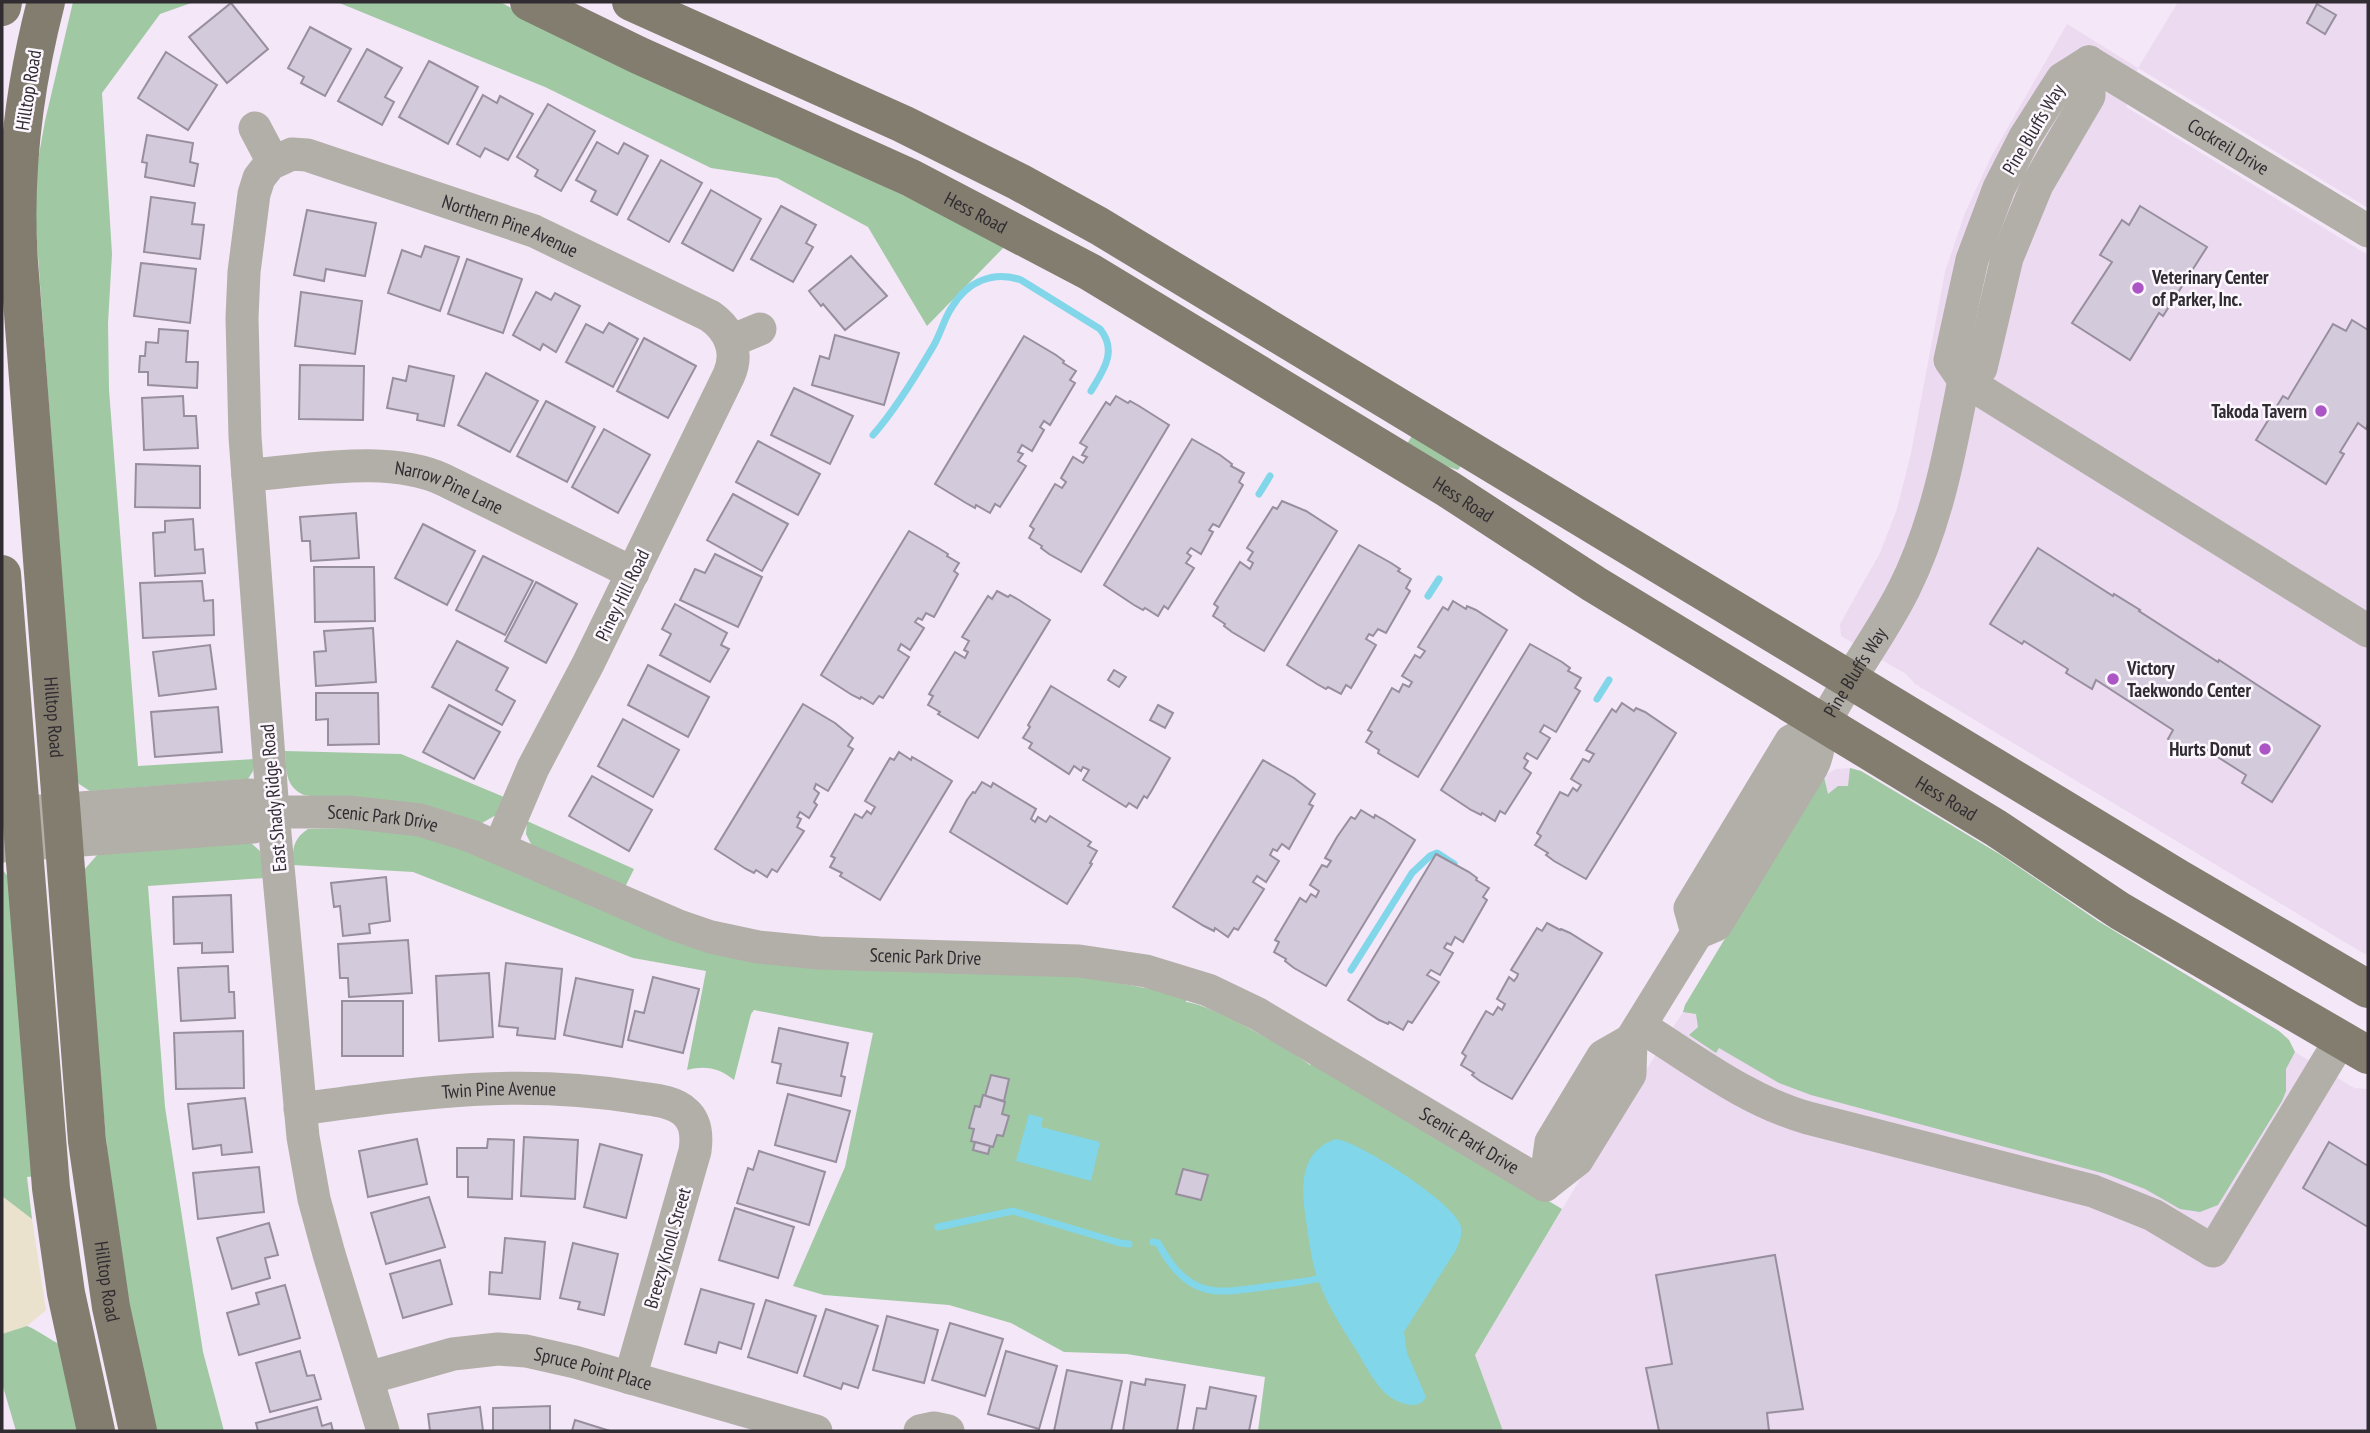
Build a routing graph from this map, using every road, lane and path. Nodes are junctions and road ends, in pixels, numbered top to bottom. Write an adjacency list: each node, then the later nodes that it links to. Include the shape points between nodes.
1 (46, 2): 5 (main road, Hilltop Road)
2 (63, 2): 5 (main road)
3 (529, 2): 17 (main road, Hess Road, via 867,157 1090,272)
4 (631, 2): 16 (main road, via 886,116 1066,207)
5 (36, 39): 19 (main road, Hilltop Road, via 21,127 17,227)
6 (2090, 62): 9 (street, Cockreil Drive); 11 (street, Pine Bluffs Way, via 2090,96 2030,200 2002,275 1981,368)
7 (255, 128): 8 (street)
8 (274, 162): 10 (street, Northern Pine Avenue, via 292,154 307,155 534,231); 12 (street, East Shady Ridge Road, via 256,182 244,272 242,377)
9 (2368, 231)
10 (745, 335): 13 (street, Piney Hill Road)
11 (1964, 380): 15 (street); 16 (street, Pine Bluffs Way, via 1926,539 1903,592)
12 (248, 475): 13 (street, Narrow Pine Lane, via 369,466 422,472); 18 (street, East Shady Ridge Road)
13 (633, 573): 21 (street, Piney Hill Road, via 536,762)
14 (2, 574): 20 (main road)
15 (2368, 631)
16 (1851, 680): 17 (street, Pine Bluffs Way); 22 (main road)
17 (1824, 724): 23 (street, Pine Bluffs Way, via 1791,741 1690,908 1697,933); 24 (main road, Hess Road, via 2010,837 2120,911)
18 (273, 812): 19 (street, Scenic Park Drive, via 250,796); 21 (street, Scenic Park Drive, via 404,817); 25 (street, East Shady Ridge Road)
19 (62, 825): 20 (street, Scenic Park Drive); 31 (main road, Hilltop Road, via 93,1191)
20 (12, 829): 30 (main road, via 54,1209 67,1301)
21 (499, 848): 27 (street, Scenic Park Drive, via 667,922 748,945 819,953 1079,961 1122,966 1190,984 1273,1022)
22 (2368, 989)
23 (1635, 1033): 24 (street, via 1778,1108 2094,1191 2153,1215 2213,1251); 27 (street, Pine Bluffs Way, via 1603,1056 1551,1142)
24 (2355, 1047)
25 (300, 1110): 26 (street, Twin Pine Avenue, via 450,1090 529,1087 592,1091); 28 (street, East Shady Ridge Road, via 320,1221)
26 (702, 1111): 29 (street, Breezy Knoll Street, via 695,1151)
27 (1545, 1185)
28 (368, 1378): 29 (street, Spruce Point Place, via 445,1356 498,1349 541,1353); 32 (street, East Shady Ridge Road)
29 (630, 1378): 33 (street, Spruce Point Place)
30 (96, 1431)
31 (138, 1431)
32 (383, 1431)
33 (816, 1431)
34 (919, 1431): 35 (street)
35 (948, 1431)

